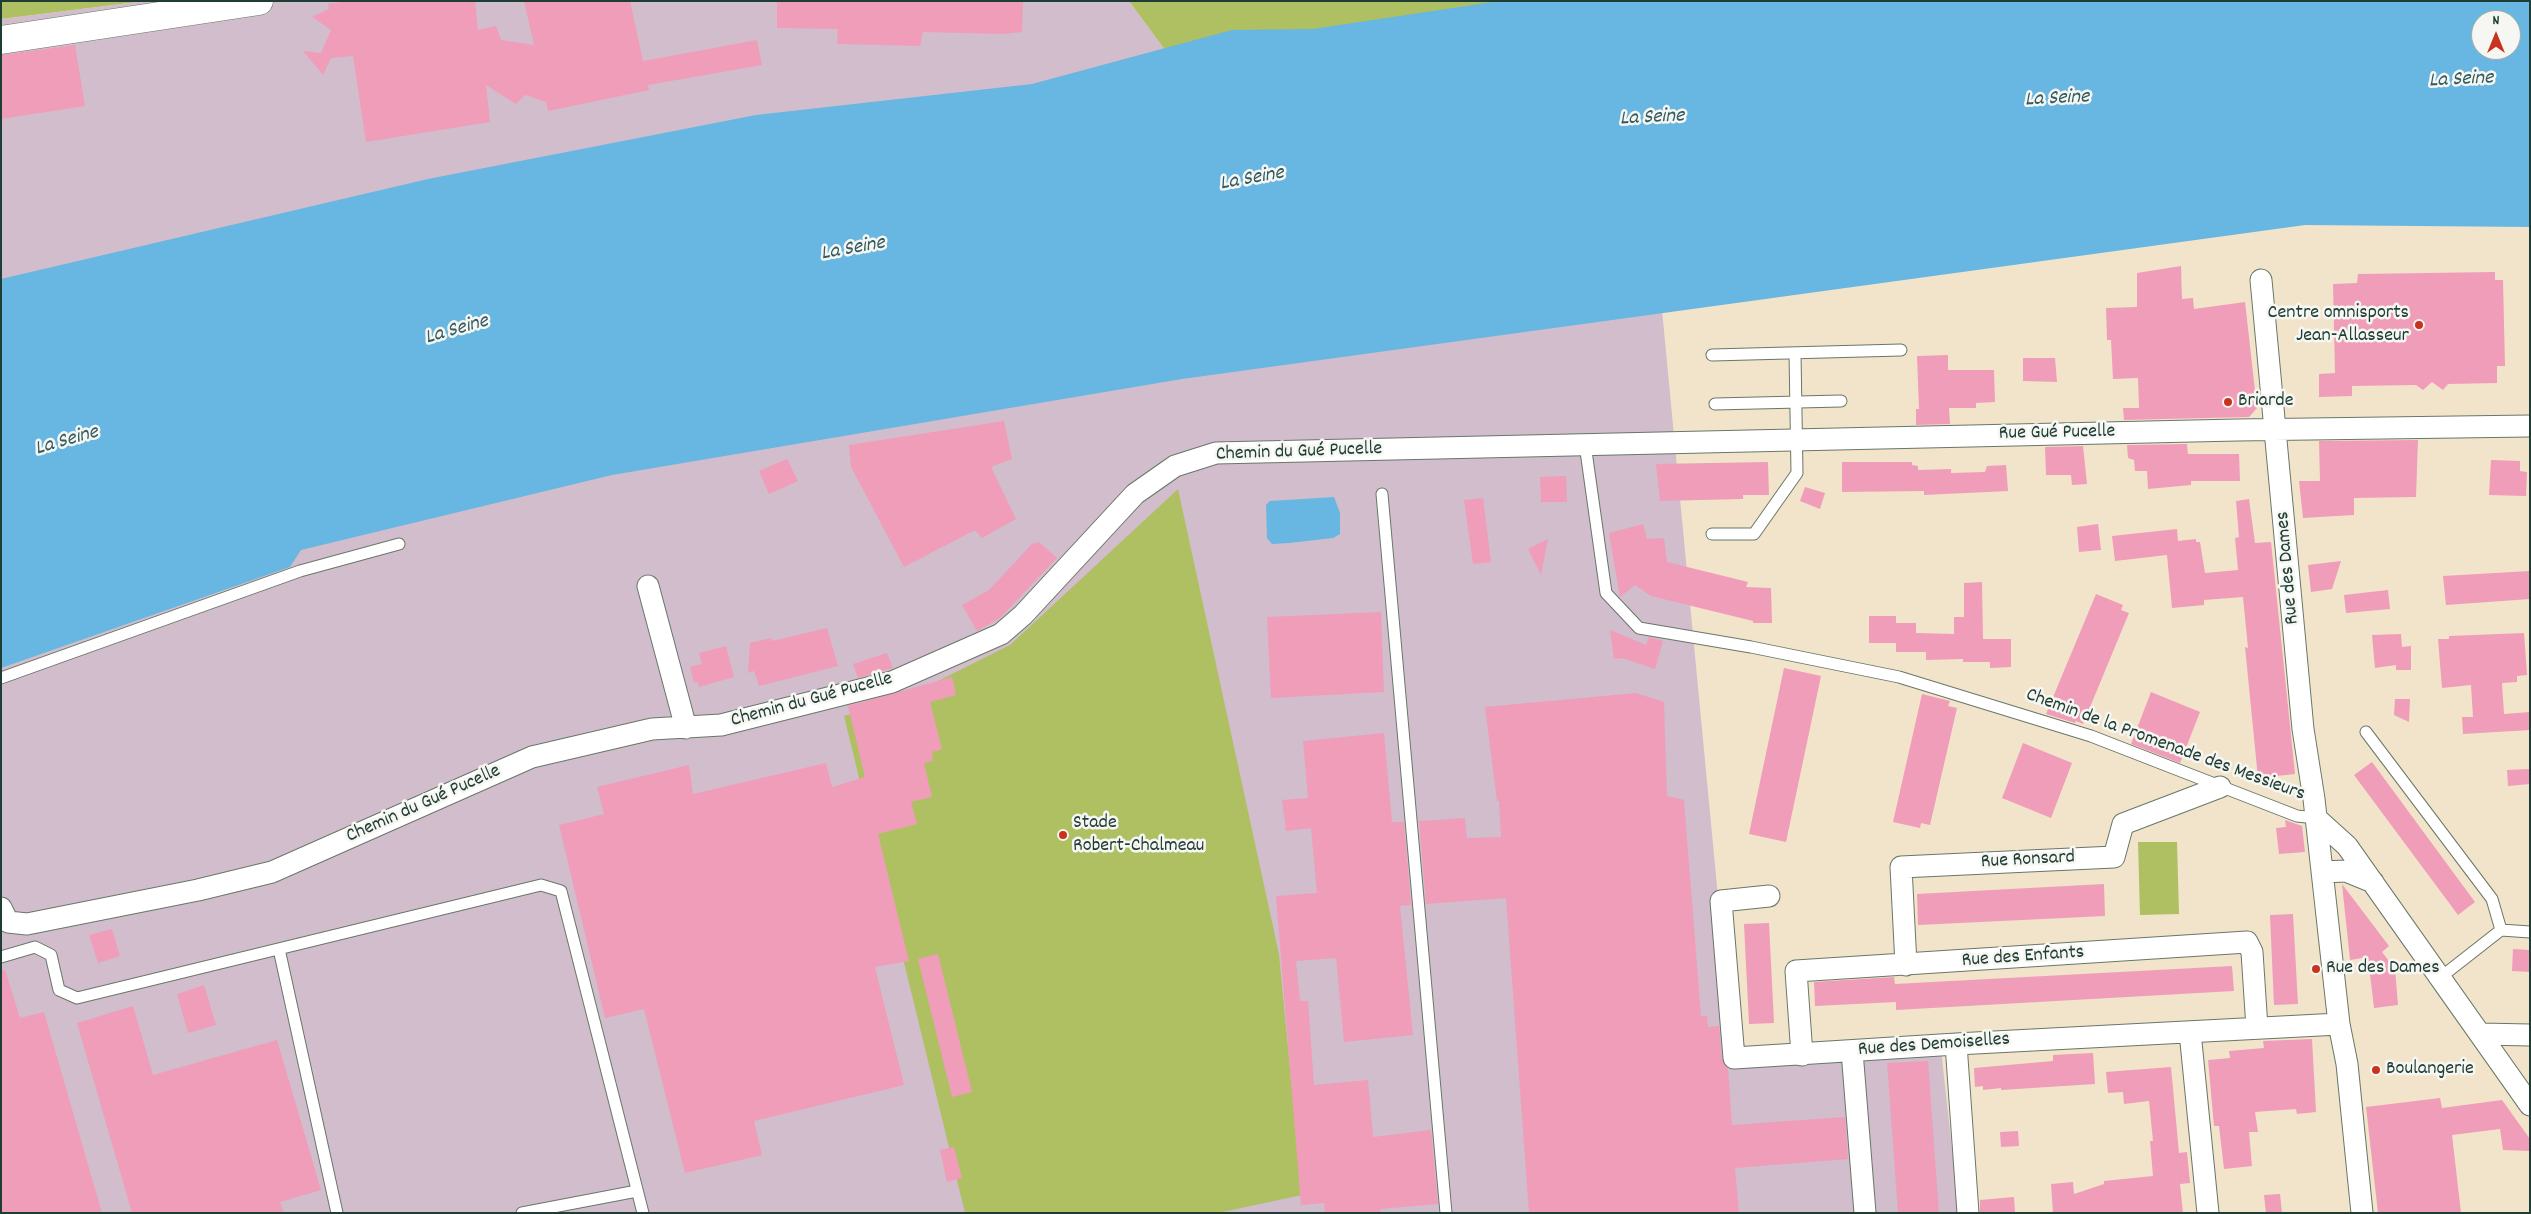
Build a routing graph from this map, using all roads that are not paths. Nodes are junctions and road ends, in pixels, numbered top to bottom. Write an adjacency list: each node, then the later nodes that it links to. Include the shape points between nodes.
1 (259, 1): 2 (main road)
2 (1, 40)
3 (2261, 280): 11 (street, Rue des Dames)
4 (1901, 350): 5 (lane)
5 (1795, 353): 6 (lane); 8 (lane)
6 (1712, 355)
7 (1841, 401): 8 (lane)
8 (1796, 402): 9 (lane); 12 (lane)
9 (1715, 404)
10 (2530, 426): 11 (street, Rue Gué Pucelle)
11 (2276, 430): 12 (street, Rue Gué Pucelle); 22 (street, Rue des Dames, via 2303,729)
12 (1798, 440): 13 (street, Rue Gué Pucelle); 15 (lane, via 1797,473 1754,534)
13 (1585, 444): 19 (street, Chemin du Gué Pucelle, via 1216,453 1174,466 1135,494 1023,615 1001,634 892,682 722,725); 21 (lane, Chemin de la Promenade des Messieurs, via 1606,593 1639,628 1899,677 2091,736 2172,765)
14 (1382, 494): 46 (lane)
15 (1712, 534)
16 (399, 544): 18 (lane, via 300,571)
17 (648, 586): 19 (street)
18 (1, 678)
19 (686, 728): 26 (street, Chemin du Gué Pucelle, via 652,729 532,757 272,872 28,924 8,922)
20 (2366, 732): 27 (lane, via 2492,899)
21 (2220, 787): 22 (lane, Chemin de la Promenade des Messieurs, via 2297,816); 31 (street, Rue Ronsard, via 2123,824 2114,857 1901,867)
22 (2316, 818): 23 (street, Rue des Dames); 24 (street, via 2347,846)
23 (2322, 872): 24 (street, via 2346,871); 33 (street, Rue des Dames)
24 (2374, 882): 32 (street)
25 (1769, 896): 40 (street, Rue des Demoiselles, via 1721,901 1734,1058)
26 (1, 908)
27 (2502, 930): 28 (lane); 32 (lane)
28 (2530, 932)
29 (279, 949): 30 (lane, via 77,998 59,990 51,955 35,947); 42 (lane, via 541,885 561,891); 43 (lane)
30 (1, 957)
31 (1906, 965): 34 (street, Rue des Enfants, via 2247,942 2252,952); 40 (street, Rue des Enfants, via 1796,971)
32 (2441, 977): 36 (street)
33 (2339, 1024): 34 (street, Rue des Demoiselles); 50 (street, Rue des Dames, via 2347,1064)
34 (2257, 1028): 35 (street, Rue des Demoiselles)
35 (2190, 1032): 38 (street, Rue des Demoiselles); 49 (street)
36 (2480, 1034): 37 (street); 41 (street)
37 (2530, 1035)
38 (1956, 1044): 39 (street, Rue des Demoiselles); 48 (street)
39 (1852, 1052): 40 (street, Rue des Demoiselles); 47 (street)
40 (1802, 1055)
41 (2530, 1105)
42 (637, 1191): 44 (lane); 45 (lane)
43 (337, 1213)
44 (522, 1213)
45 (642, 1213)
46 (1446, 1213)
47 (1866, 1213)
48 (1968, 1213)
49 (2208, 1213)
50 (2362, 1213)

